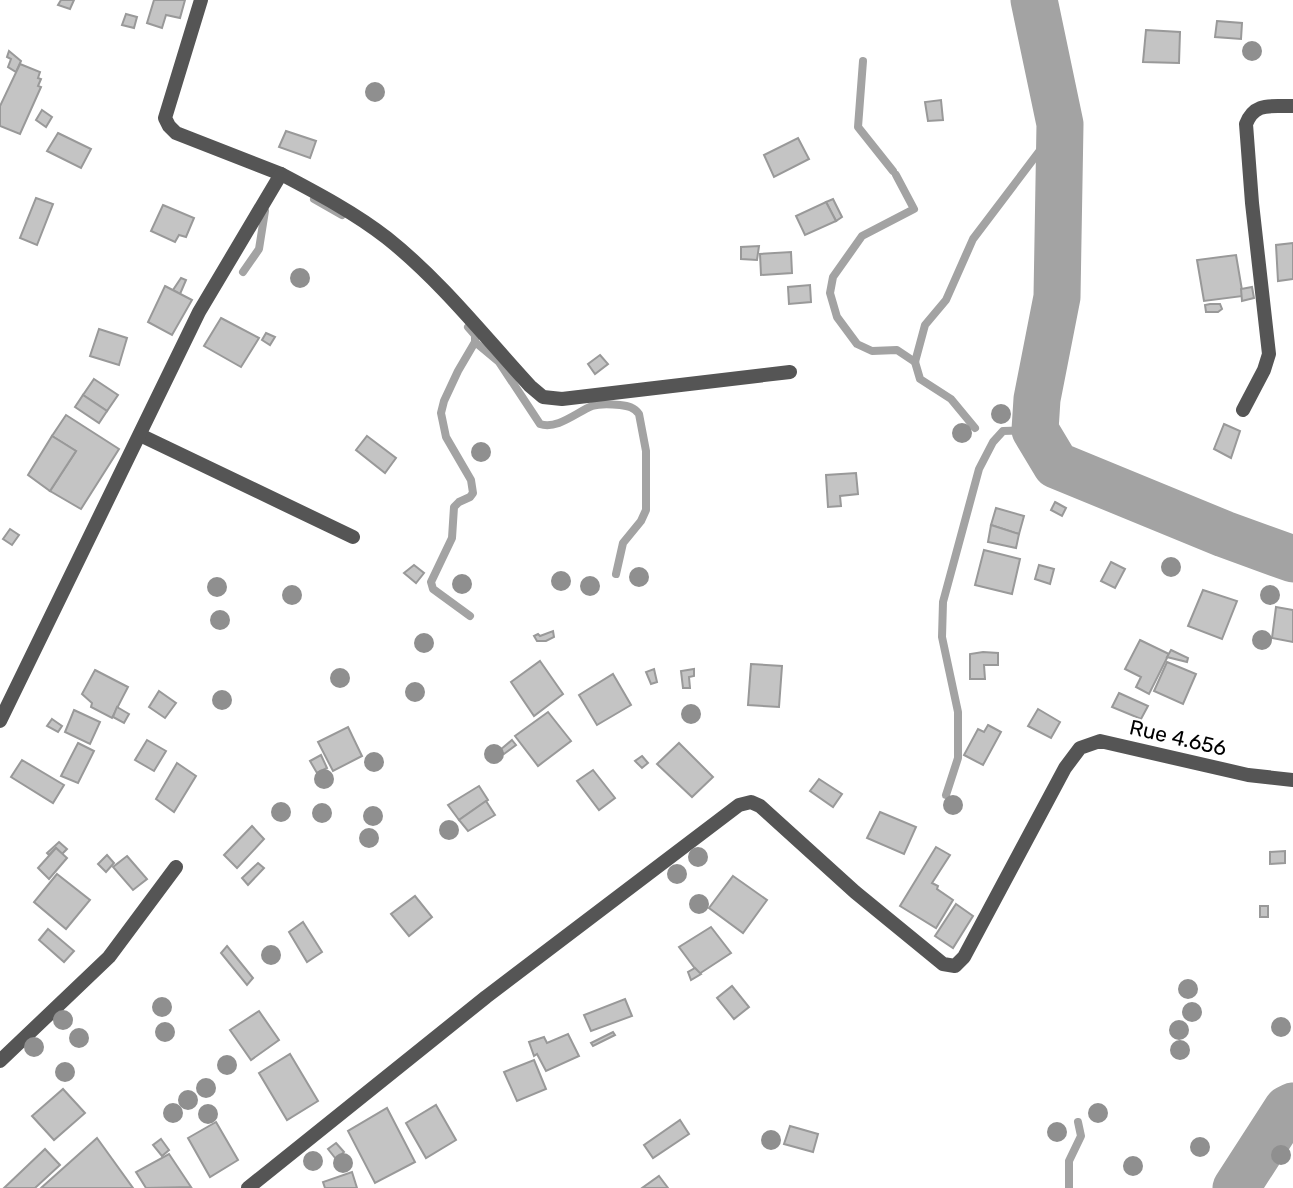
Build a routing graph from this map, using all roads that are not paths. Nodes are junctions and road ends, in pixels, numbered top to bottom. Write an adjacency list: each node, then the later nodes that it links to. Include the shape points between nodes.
1 (201, 0): 3 (street, via 165,118 176,133)
2 (1293, 106): 5 (street, via 1260,107 1250,113 1246,124 1269,355)
3 (281, 174): 4 (street, via 386,237 426,272 543,397 562,399); 6 (street, via 199,312)
4 (790, 372)
5 (1243, 410)
6 (140, 435): 7 (street); 8 (street)
7 (353, 537)
8 (0, 721)
9 (1293, 780): 12 (street, Rue 4.656, via 1248,775 1100,741 1080,748 955,966 943,964 855,892 760,806 751,802 739,805 486,998)
10 (176, 867): 11 (street, via 109,957)
11 (0, 1061)
12 (253, 1186)

